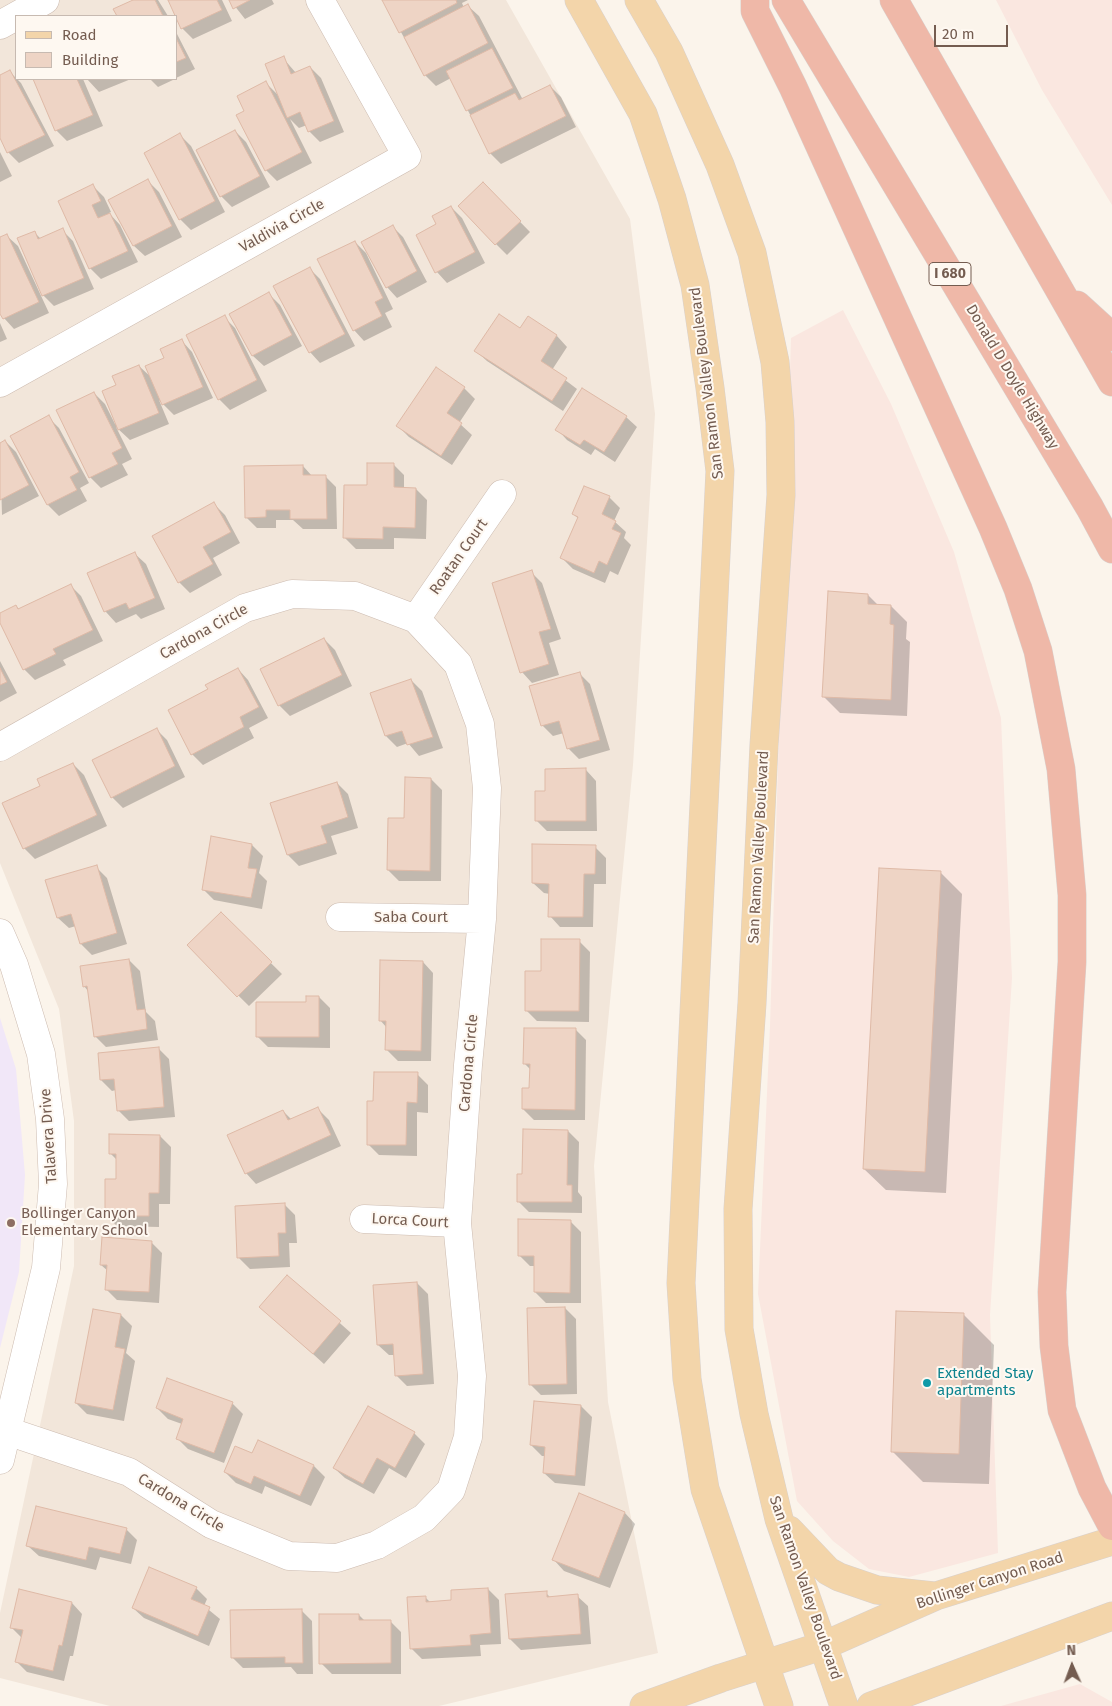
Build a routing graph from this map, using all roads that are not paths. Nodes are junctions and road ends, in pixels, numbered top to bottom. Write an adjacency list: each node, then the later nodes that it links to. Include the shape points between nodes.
1 (45, 0): 8 (street)
2 (320, 0): 14 (street, Valdivia Circle, via 407,156)
3 (579, 0): 32 (main road, San Ramon Valley Boulevard, via 643,114 672,199 696,285 719,462 681,1283 687,1379 705,1489)
4 (639, 0): 26 (main road, San Ramon Valley Boulevard, via 669,52 720,165 752,253 775,362 781,494 738,1219 739,1329 754,1414)
5 (755, 0): 27 (highway, via 755,11 793,87 993,528 1018,589 1038,651 1061,768 1072,895 1072,962 1052,1292 1054,1346 1062,1410 1092,1488)
6 (786, 0): 16 (highway, Donald D Doyle Highway / I 680)
7 (894, 0): 11 (highway)
8 (17, 15)
9 (15, 16): 10 (street)
10 (0, 24)
11 (1060, 289): 12 (highway); 13 (highway)
12 (1112, 337)
13 (1112, 382)
14 (0, 383)
15 (502, 494): 17 (street, Roatan Court)
16 (1112, 549)
17 (416, 619): 18 (street, Cardona Circle, via 355,596 292,594 245,608); 20 (street, Cardona Circle, via 458,664 480,724 487,788)
18 (0, 747)
19 (340, 917): 20 (street, Saba Court)
20 (482, 918): 23 (street, Cardona Circle)
21 (0, 933): 24 (street, Talavera Drive, via 14,965 41,1054 50,1119 53,1184 46,1268)
22 (364, 1219): 23 (street, Lorca Court)
23 (457, 1223): 24 (street, Cardona Circle, via 472,1376 468,1437 450,1490 424,1518 377,1545 337,1558 289,1556 211,1524 129,1472)
24 (7, 1431): 25 (street, Talavera Drive)
25 (0, 1460)
26 (779, 1519): 29 (main road, via 805,1549 839,1577 877,1590); 31 (main road, San Ramon Valley Boulevard)
27 (1112, 1526)
28 (1112, 1541): 29 (main road, Bollinger Canyon Road)
29 (936, 1596): 31 (main road, Bollinger Canyon Road)
30 (1112, 1616): 36 (main road)
31 (825, 1645): 32 (main road, Bollinger Canyon Road); 35 (main road, San Ramon Valley Boulevard)
32 (765, 1665): 33 (main road, Bollinger Canyon Road); 34 (main road, San Ramon Valley Boulevard)
33 (644, 1706)
34 (779, 1706)
35 (844, 1706)
36 (872, 1706)

